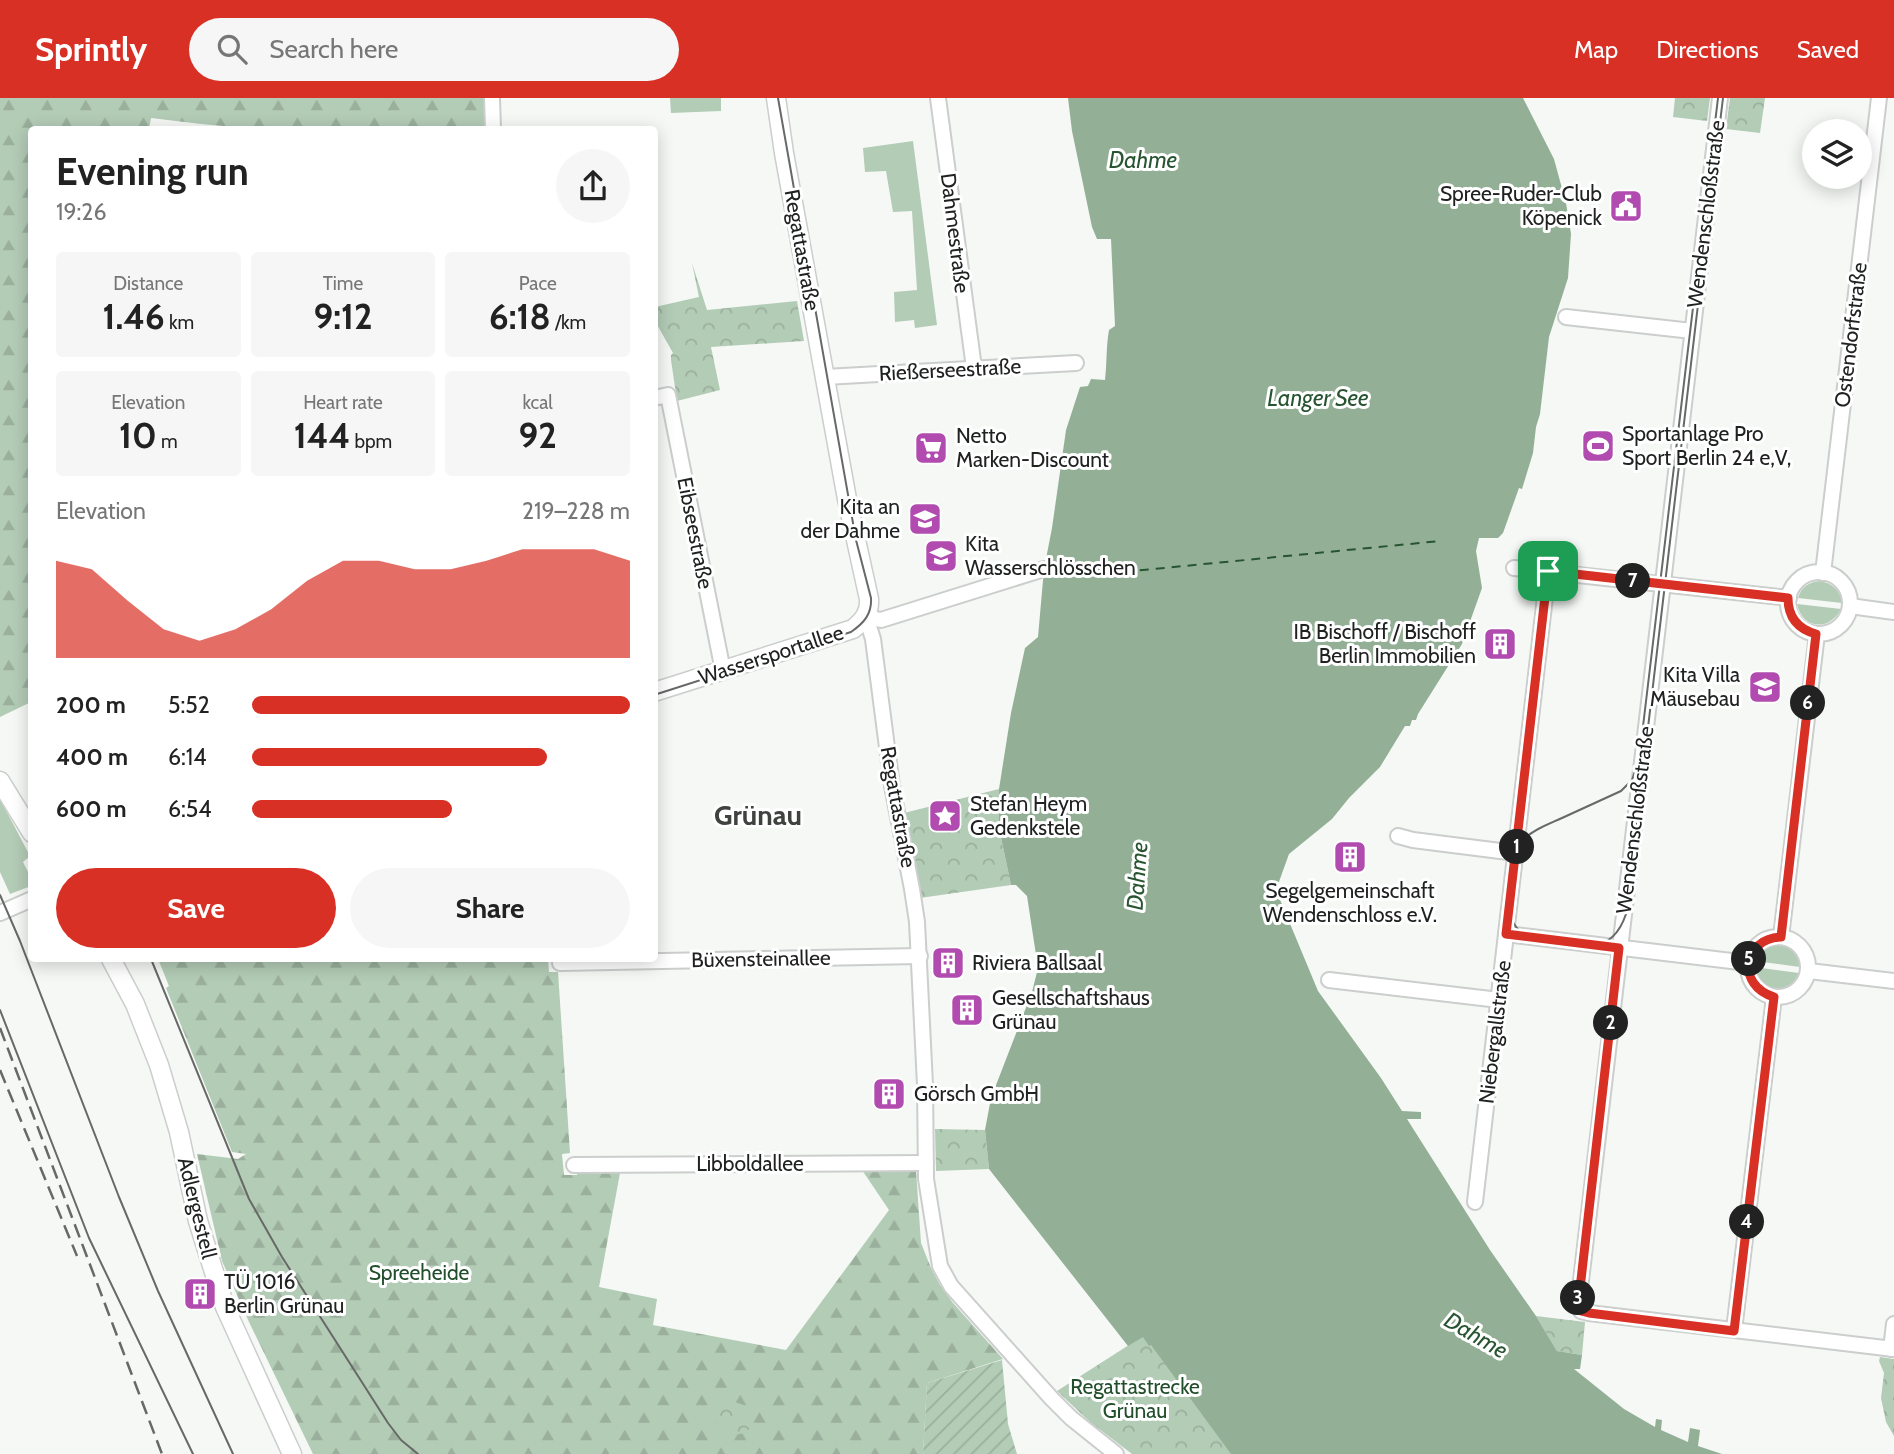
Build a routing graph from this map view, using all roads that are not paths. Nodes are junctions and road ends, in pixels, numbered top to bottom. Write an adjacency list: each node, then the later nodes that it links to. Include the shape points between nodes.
1 (492, 98): 6 (street)
2 (776, 98): 11 (main road, Regattastraße)
3 (938, 98): 10 (street, Dahmestraße)
4 (1720, 98): 8 (street, Wendenschloßstraße)
5 (1879, 98): 16 (street, Ostendorfstraße)
6 (493, 126)
7 (1566, 317): 8 (street, Wendenschloßstraße)
8 (1692, 331): 17 (street, Wendenschloßstraße)
9 (1076, 363): 10 (street, Rießerseestraße)
10 (974, 368): 11 (street, Rießerseestraße)
11 (825, 377): 21 (main road, Regattastraße, via 869,599)
12 (661, 396): 23 (street, Eibseestraße)
13 (1514, 568): 15 (street)
14 (1044, 569): 21 (street, Wassersportallee, via 881,620)
15 (1548, 571): 17 (street); 28 (street, Niebergallstraße)
16 (1823, 573): 18 (street, via 1797,581); 19 (street, via 1843,584)
17 (1663, 584): 18 (street); 33 (street, Wendenschloßstraße)
18 (1788, 598): 22 (street, via 1795,622)
19 (1850, 607): 20 (street); 22 (street, via 1836,629)
20 (1894, 612)
21 (866, 617): 23 (main road, Wassersportallee, via 853,629); 34 (street, Regattastraße)
22 (1816, 634): 32 (street)
23 (723, 671): 24 (main road, Wassersportallee)
24 (658, 691)
25 (0, 781): 26 (main road)
26 (28, 826)
27 (1398, 836): 28 (street)
28 (1516, 853): 31 (street, Niebergallstraße)
29 (28, 901): 30 (street)
30 (0, 913)
31 (1506, 934): 33 (street); 44 (street, Niebergallstraße)
32 (1781, 937): 39 (street, via 1763,940); 40 (street, via 1799,944)
33 (1619, 948): 39 (street); 49 (street, Wendenschloßstraße, via 1580,1310)
34 (920, 956): 35 (street, Büxensteinallee); 45 (street, Regattastraße)
35 (658, 960)
36 (112, 962): 51 (main road, Adlergestell, via 146,1031 170,1098 198,1221 225,1307)
37 (585, 962): 38 (street, Büxensteinallee)
38 (560, 963)
39 (1748, 963): 43 (street, via 1757,989)
40 (1809, 971): 42 (street); 43 (street, via 1792,994)
41 (1329, 980): 44 (street)
42 (1894, 981)
43 (1774, 997): 49 (street)
44 (1499, 1000): 47 (street, Niebergallstraße)
45 (926, 1163): 46 (street, Libboldallee); 52 (street, Regattastraße, via 940,1266 951,1286 1052,1399)
46 (574, 1165)
47 (1475, 1202)
48 (1894, 1324): 50 (street)
49 (1734, 1331): 50 (street)
50 (1893, 1349)
51 (292, 1454)
52 (1116, 1454)

